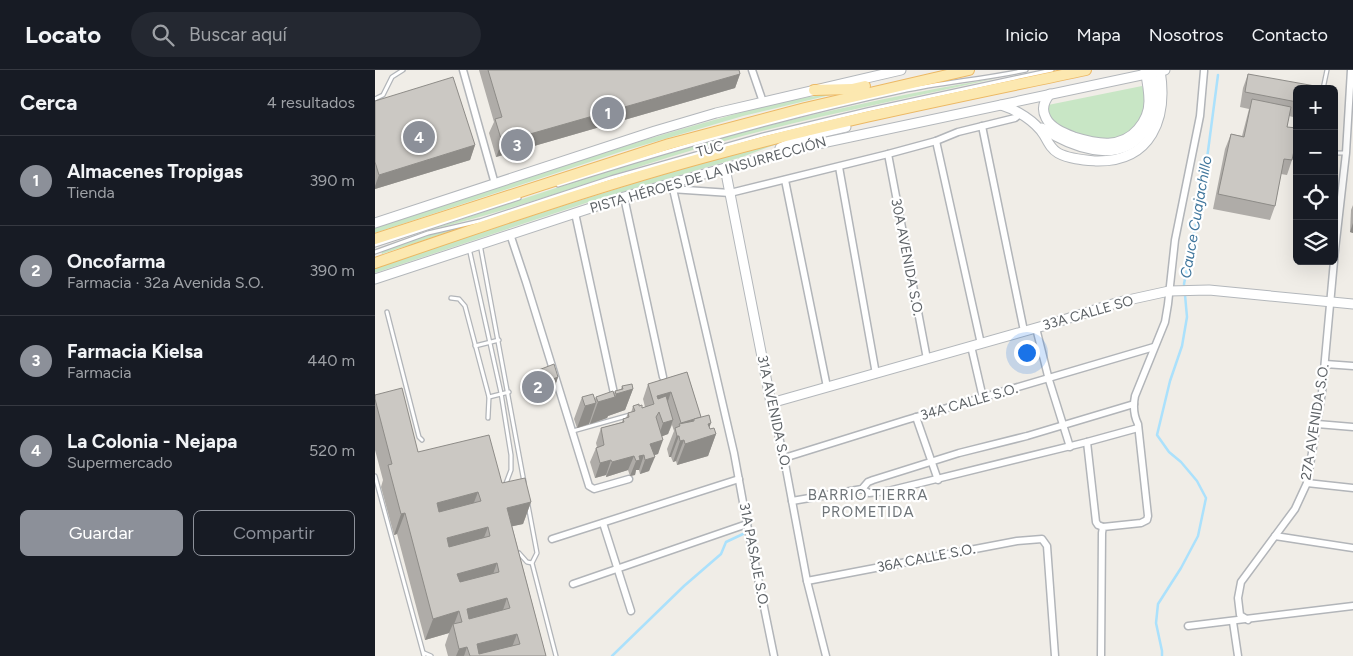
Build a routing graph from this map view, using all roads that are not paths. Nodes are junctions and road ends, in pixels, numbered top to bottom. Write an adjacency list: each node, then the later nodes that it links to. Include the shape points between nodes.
1 (403, 70): 16 (lane, via 392,78 383,95)
2 (463, 70): 34 (street)
3 (752, 70): 17 (street)
4 (901, 70): 14 (street)
5 (967, 70): 14 (main road, via 852,89); 43 (main road, via 822,103 669,144)
6 (1026, 70): 45 (lane, TUC, via 902,91 703,141)
7 (1052, 70): 47 (lane, TUC, via 763,135 611,178 480,221 428,233)
8 (1086, 70): 19 (main road, PISTA HÉROES DE LA INSURRECCIÓN)
9 (1327, 70): 13 (lane)
10 (1351, 70): 28 (street, 27A AVENIDA S.O.)
11 (1154, 71): 15 (street, PISTA HÉROES DE LA INSURRECCIÓN); 23 (street, via 1147,113 1129,138 1097,144); 24 (street, via 1152,116 1141,135 1130,144 1101,150); 26 (street, via 1163,96 1158,123 1136,150 1120,158 1099,161 1072,158)
12 (1204, 72): 51 (street, via 1200,116 1175,240)
13 (1324, 85)
14 (814, 90): 17 (street)
15 (1050, 94): 18 (street, PISTA HÉROES DE LA INSURRECCIÓN); 23 (street, via 1043,104 1046,119)
16 (375, 99)
17 (763, 102): 34 (street, via 655,131)
18 (1000, 104): 20 (street); 30 (street, PISTA HÉROES DE LA INSURRECCIÓN)
19 (923, 105): 30 (street, via 811,135); 48 (main road, PISTA HÉROES DE LA INSURRECCIÓN, via 674,166)
20 (1020, 114): 21 (street); 22 (street)
21 (1033, 123): 24 (street); 26 (street)
22 (982, 126): 25 (street); 57 (street)
23 (1064, 133): 24 (street)
24 (1054, 136): 26 (street)
25 (936, 141): 29 (street); 60 (street)
26 (1052, 149)
27 (1338, 153): 28 (lane)
28 (1346, 153): 41 (street, 27A AVENIDA S.O.)
29 (888, 154): 31 (street); 64 (street, 30A AVENIDA S.O.)
30 (753, 160): 32 (street, PISTA HÉROES DE LA INSURRECCIÓN)
31 (839, 167): 33 (street); 67 (street)
32 (725, 168): 35 (street, PISTA HÉROES DE LA INSURRECCIÓN); 37 (street, 31A AVENIDA S.O.)
33 (785, 180): 37 (street); 70 (street)
34 (495, 184): 40 (street)
35 (658, 188): 36 (street); 38 (street, PISTA HÉROES DE LA INSURRECCIÓN)
36 (673, 189): 37 (street); 93 (street, 31A PASAJE S.O.)
37 (730, 193): 76 (street, 31A AVENIDA S.O.)
38 (624, 197): 39 (street, PISTA HÉROES DE LA INSURRECCIÓN); 68 (street)
39 (575, 213): 42 (street, PISTA HÉROES DE LA INSURRECCIÓN); 74 (street)
40 (375, 224)
41 (1338, 224)
42 (510, 234): 44 (street, PISTA HÉROES DE LA INSURRECCIÓN); 85 (street)
43 (375, 239)
44 (480, 244): 46 (street, PISTA HÉROES DE LA INSURRECCIÓN); 58 (lane)
45 (375, 245)
46 (469, 248): 50 (street, PISTA HÉROES DE LA INSURRECCIÓN); 59 (lane)
47 (375, 252)
48 (375, 263)
49 (1334, 265): 53 (street, 27A AVENIDA S.O.)
50 (375, 278)
51 (1172, 291): 53 (street, 33A CALLE SO, via 1209,290); 56 (street, 33A CALLE SO, via 1119,302); 63 (street)
52 (451, 298): 61 (lane, via 465,306)
53 (1330, 302): 54 (street, 33A CALLE SO); 65 (street, 27A AVENIDA S.O.)
54 (1353, 304)
55 (387, 312): 86 (lane)
56 (1036, 328): 57 (street, 33A CALLE SO); 69 (street)
57 (1024, 331): 60 (street, 33A CALLE SO)
58 (499, 340): 59 (lane); 71 (lane)
59 (489, 343): 61 (lane); 72 (lane)
60 (981, 344): 62 (street, 33A CALLE SO)
61 (475, 346): 73 (lane)
62 (971, 346): 64 (street, 33A CALLE SO); 75 (street)
63 (1155, 348): 69 (street, 34A CALLE S.O.); 77 (street)
64 (927, 359): 67 (street, 33A CALLE SO)
65 (1325, 364): 66 (street); 81 (street, 27A AVENIDA S.O.)
66 (1353, 366)
67 (876, 374): 70 (street, 33A CALLE SO)
68 (663, 377)
69 (1049, 380): 75 (street, 34A CALLE S.O.); 82 (street)
70 (827, 387): 76 (street, 33A CALLE SO)
71 (509, 392): 72 (lane); 96 (lane)
72 (501, 394): 73 (lane); 99 (lane, via 512,464)
73 (489, 397): 80 (lane)
74 (615, 398)
75 (983, 398): 79 (street, 34A CALLE S.O.)
76 (771, 403): 89 (street, 31A AVENIDA S.O.)
77 (1134, 404): 82 (street); 84 (street)
78 (637, 412): 85 (lane)
79 (916, 417): 89 (street, 34A CALLE S.O.); 90 (street)
80 (488, 418)
81 (1317, 424): 83 (street); 95 (street, 27A AVENIDA S.O.)
82 (1063, 425): 88 (street); 90 (street)
83 (1353, 427)
84 (1138, 428): 87 (street); 104 (street, via 1147,520)
85 (573, 431): 92 (street, via 591,488)
86 (422, 440)
87 (1087, 442): 88 (street); 104 (street, via 1096,522)
88 (1069, 447): 94 (street)
89 (784, 458): 101 (street, 31A AVENIDA S.O.)
90 (931, 461): 94 (street); 98 (street, via 868,482)
91 (375, 476): 118 (lane)
92 (629, 479)
93 (739, 479): 102 (street); 103 (street, 31A PASAJE S.O.)
94 (938, 480): 98 (street, via 881,492 869,493)
95 (1307, 483): 97 (street); 105 (street, 27A AVENIDA S.O., via 1295,509)
96 (525, 487)
97 (1353, 488)
98 (862, 489): 101 (street)
99 (504, 492)
100 (527, 496): 109 (lane, via 537,553)
101 (792, 501): 111 (street, 31A AVENIDA S.O.)
102 (603, 522): 106 (street); 110 (street)
103 (747, 524): 110 (street); 121 (street, 31A PASAJE S.O.)
104 (1103, 527): 124 (street)
105 (1275, 536): 108 (street); 115 (street, 27A AVENIDA S.O., via 1241,582 1239,610)
106 (552, 539)
107 (516, 546): 109 (lane, via 519,555)
108 (1353, 548)
109 (532, 563): 120 (lane)
110 (618, 569): 112 (street); 114 (street)
111 (807, 581): 122 (street, 31A AVENIDA S.O.); 123 (street, 36A CALLE S.O., via 1017,541 1042,540 1047,546)
112 (573, 584)
113 (1353, 606): 115 (street)
114 (631, 611)
115 (1247, 620): 116 (street)
116 (1233, 622): 117 (street); 125 (street)
117 (1188, 626)
118 (423, 654): 119 (lane)
119 (431, 656)
120 (556, 656)
121 (774, 656)
122 (827, 656)
123 (1055, 656)
124 (1101, 656)
125 (1238, 656)

